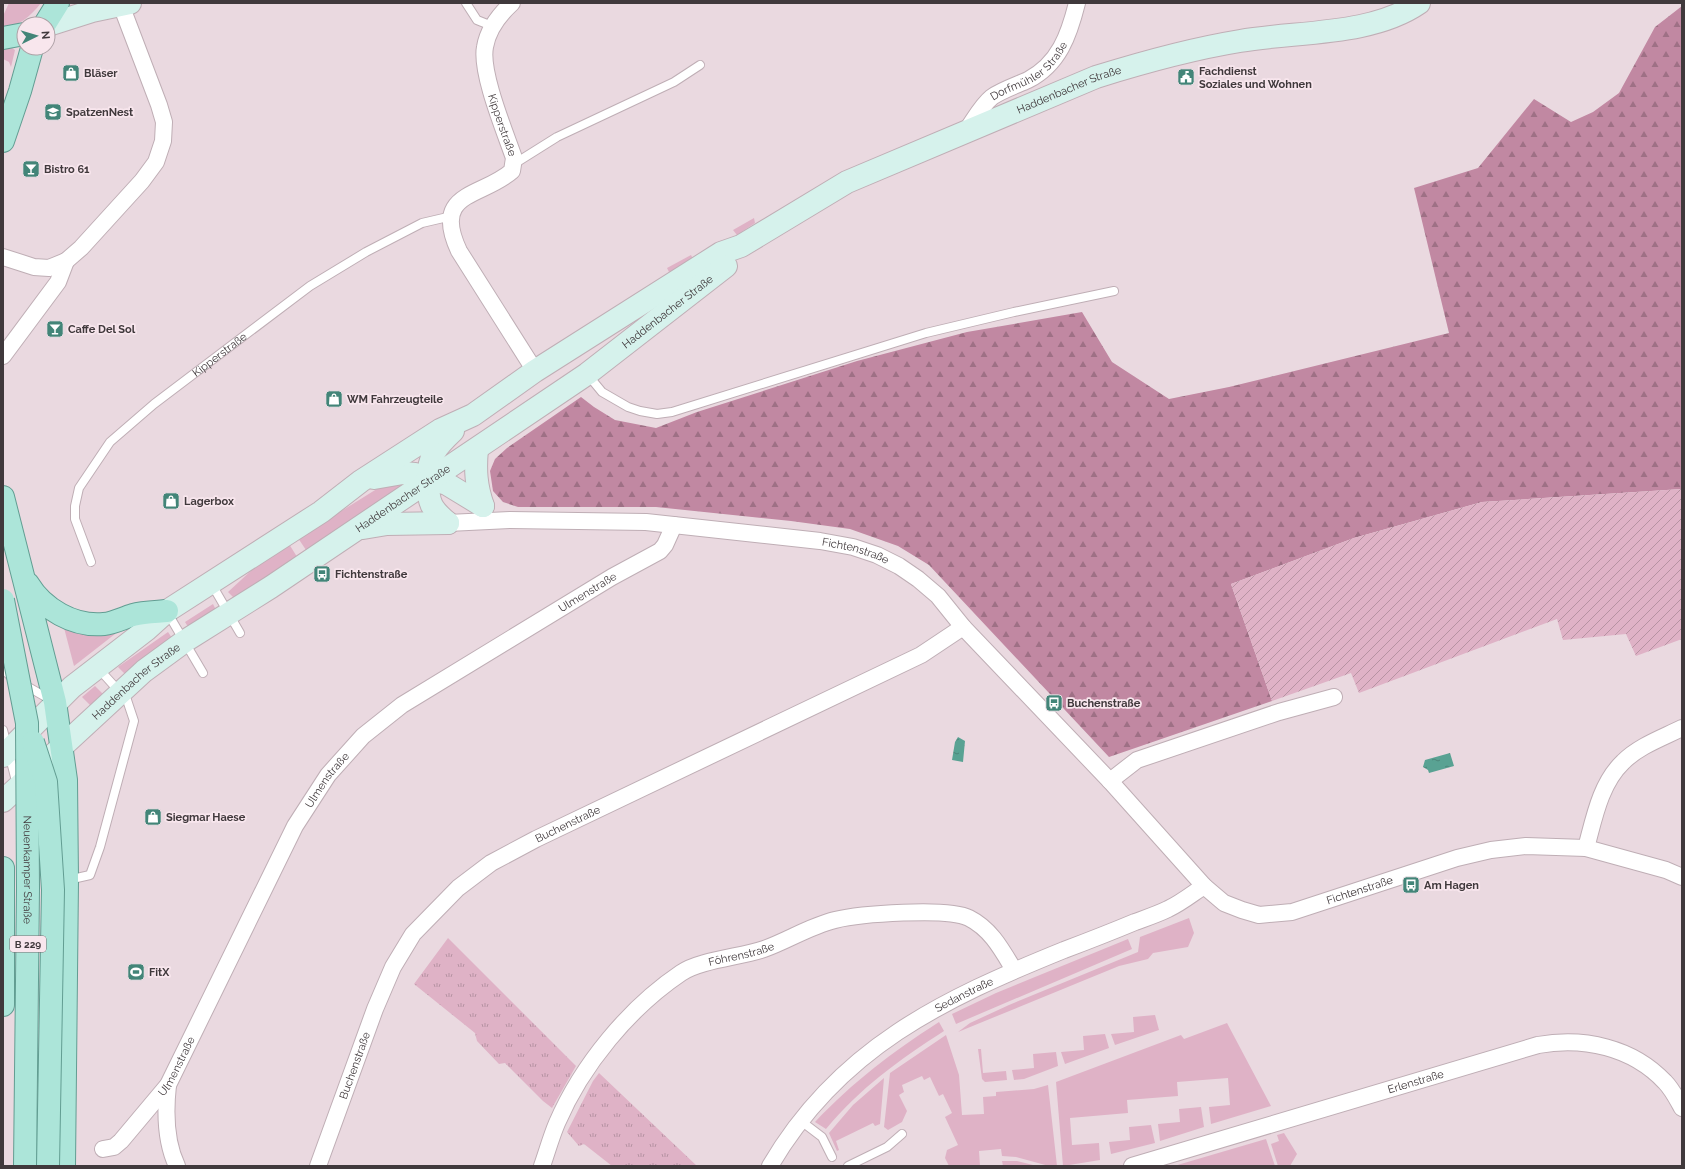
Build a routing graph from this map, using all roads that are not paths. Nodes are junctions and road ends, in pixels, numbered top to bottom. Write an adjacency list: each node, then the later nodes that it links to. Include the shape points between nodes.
1 (58, 3): 7 (main road)
2 (466, 3): 9 (lane, via 477,20)
3 (512, 3): 9 (street, Kipperstraße)
4 (1077, 3): 14 (street, Dorfmühler Straße, via 1069,28 1056,57 1050,64 1042,72 992,97)
5 (1420, 3): 14 (main road, Haddenbacher Straße, via 1380,22 1359,27 1240,41 1131,66 1096,77)
6 (125, 4): 8 (main road); 20 (street, via 164,122 163,141 156,162 142,181)
7 (51, 16)
8 (56, 22)
9 (492, 26): 16 (street, Kipperstraße, via 485,48 486,66)
10 (16, 36): 11 (main road)
11 (3, 38)
12 (30, 56): 15 (main road)
13 (700, 65): 16 (lane, via 674,82 557,137)
14 (966, 131): 18 (main road, Haddenbacher Straße, via 847,182)
15 (3, 141)
16 (514, 164): 17 (street, Kipperstraße, via 512,172 505,178 464,196 454,207)
17 (452, 216): 24 (street, via 452,233 459,251); 37 (lane, Kipperstraße, via 422,223 366,252 310,286 154,404 110,442 80,488 75,506 75,519)
18 (741, 246): 22 (main road, Haddenbacher Straße, via 721,253 661,293); 25 (main road, Haddenbacher Straße, via 728,264)
19 (3, 257): 20 (street, via 42,268)
20 (66, 262): 23 (street, via 58,282)
21 (1114, 291): 25 (lane, via 926,333 672,412 657,414 628,407 602,392)
22 (620, 316): 24 (main road, Haddenbacher Straße); 25 (main road, via 614,330 595,345 586,363)
23 (3, 356)
24 (535, 370): 26 (main road); 27 (main road, Haddenbacher Straße)
25 (587, 374): 26 (main road, Haddenbacher Straße)
26 (552, 397): 28 (main road, Haddenbacher Straße)
27 (466, 419): 29 (main road, via 436,449 428,467); 30 (main road, Haddenbacher Straße, via 440,430)
28 (477, 449): 29 (main road, Haddenbacher Straße); 32 (main road, via 477,490)
29 (428, 480): 30 (main road, via 415,474 403,473); 32 (main road, via 447,484); 34 (main road, via 430,502); 36 (main road, Haddenbacher Straße)
30 (361, 481): 39 (main road, Haddenbacher Straße, via 321,512)
31 (3, 497): 38 (main road)
32 (483, 506): 33 (street, Fichtenstraße)
33 (510, 520): 34 (street, Fichtenstraße); 35 (street, Fichtenstraße, via 646,522)
34 (448, 523): 36 (main road, via 387,524)
35 (674, 525): 43 (street, Fichtenstraße, via 820,541 865,551 899,566 918,579 938,596); 66 (street, Ulmenstraße, via 660,551 612,576 402,705 358,742 328,775 295,826)
36 (354, 530): 42 (main road, Haddenbacher Straße)
37 (91, 562)
38 (26, 581): 41 (main road, via 34,594 46,604 74,621 103,624 134,614); 51 (main road)
39 (211, 583): 41 (main road, Haddenbacher Straße); 42 (lane)
40 (3, 600): 52 (main road, Neuenkamper Straße / B 229, bridge)
41 (167, 611): 45 (lane); 46 (main road, Haddenbacher Straße)
42 (230, 614): 44 (lane); 45 (main road, Haddenbacher Straße)
43 (964, 626): 56 (street, Fichtenstraße); 76 (street, Buchenstraße, via 921,655 536,839 491,863 458,888 413,934 394,967 375,1009)
44 (240, 632)
45 (186, 641): 48 (lane); 49 (main road, Haddenbacher Straße)
46 (97, 666): 49 (lane); 51 (main road, Haddenbacher Straße)
47 (3, 669): 51 (lane, via 11,678)
48 (203, 673)
49 (120, 692): 55 (main road, Haddenbacher Straße); 61 (lane, via 127,700 134,721 100,848 90,875)
50 (1334, 697): 56 (street, via 1279,712 1137,760)
51 (55, 702): 54 (main road, Haddenbacher Straße); 55 (main road)
52 (27, 723): 72 (main road, Neuenkamper Straße / B 229, bridge); 73 (main road, bridge, via 46,782 51,844 54,923)
53 (1682, 728): 58 (street, via 1642,748 1624,761 1612,776 1597,806)
54 (5, 745): 57 (lane)
55 (62, 748): 57 (main road, Haddenbacher Straße); 61 (main road, via 66,780)
56 (1110, 781): 62 (street, Fichtenstraße)
57 (10, 795)
58 (1586, 848): 60 (street, Fichtenstraße, via 1666,870); 62 (street, Fichtenstraße, via 1526,846 1491,850 1458,858 1292,912 1278,914 1259,915 1242,910 1224,903)
59 (3, 868): 64 (main road, B 229)
60 (1682, 877)
61 (67, 880): 65 (main road)
62 (1204, 886): 63 (street, Sedanstraße, via 1169,909)
63 (1014, 970): 68 (street, Sedanstraße, via 940,1005 898,1031 854,1065 812,1106); 77 (street, Föhrenstraße, via 998,943 982,927 968,917 939,912 859,916 833,920 763,949 689,969 654,994 594,1056 557,1122)
64 (9, 1007): 65 (lane)
65 (64, 1008): 74 (main road)
66 (168, 1085): 70 (street, Ulmenstraße, via 121,1141 114,1146); 75 (street, via 167,1124)
67 (1682, 1108): 80 (street, Erlenstraße, via 1652,1069 1635,1058 1617,1049 1558,1042 1530,1047)
68 (801, 1121): 71 (lane, via 822,1137); 78 (street, Sedanstraße)
69 (902, 1134): 79 (lane, via 887,1147)
70 (103, 1148)
71 (832, 1157)
72 (26, 1166)
73 (48, 1166)
74 (64, 1166)
75 (178, 1166)
76 (318, 1166)
77 (542, 1166)
78 (770, 1166)
79 (848, 1166)
80 (1132, 1166)

